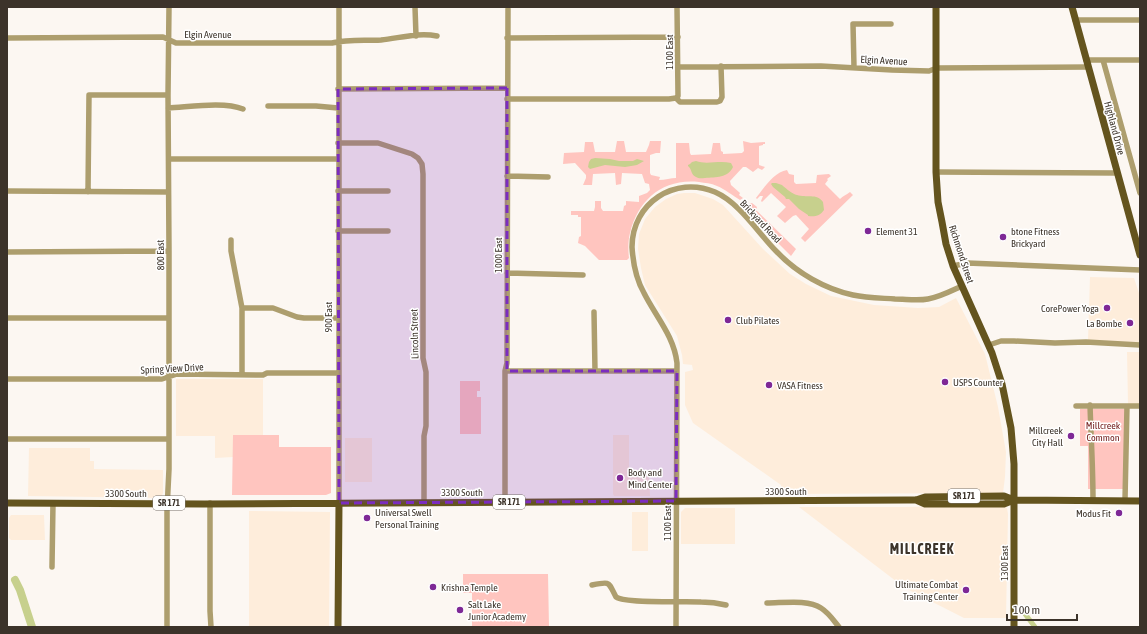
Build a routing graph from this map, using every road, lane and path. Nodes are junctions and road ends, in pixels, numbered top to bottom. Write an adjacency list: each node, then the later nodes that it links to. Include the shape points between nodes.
1 (169, 7): 16 (street, 800 East)
2 (338, 7): 17 (street, 900 East)
3 (416, 7): 11 (street)
4 (678, 7): 13 (street, 1100 East)
5 (936, 7): 24 (main road, Richmond Street)
6 (1072, 7): 8 (main road, Highland Drive)
7 (508, 9): 15 (street, 1000 East)
8 (1075, 20): 9 (street); 20 (main road, Highland Drive)
9 (1140, 20)
10 (891, 24): 23 (street, via 853,24)
11 (416, 36): 12 (street, Elgin Avenue); 17 (street, Elgin Avenue)
12 (437, 36)
13 (678, 37): 15 (street); 22 (street, 1100 East)
14 (7, 38): 16 (street, Elgin Avenue, via 162,37)
15 (507, 38): 25 (street, 1000 East)
16 (169, 40): 17 (street, Elgin Avenue, via 176,43); 27 (street, 800 East)
17 (338, 41): 26 (street, 900 East)
18 (1103, 60): 19 (street, Elgin Avenue); 20 (street, Elgin Avenue); 46 (street)
19 (1140, 60)
20 (1087, 63): 24 (street, Elgin Avenue); 38 (main road, Highland Drive)
21 (721, 66): 22 (street, Elgin Avenue); 23 (street, Elgin Avenue); 28 (street, via 720,101 680,102)
22 (678, 67): 28 (street, 1100 East)
23 (854, 67): 24 (street, Elgin Avenue, via 929,71)
24 (937, 68): 37 (main road, Richmond Street)
25 (507, 88): 26 (street); 29 (street, 1000 East)
26 (338, 89): 32 (street, 900 East)
27 (168, 94): 31 (street, 800 East); 44 (street, via 89,95)
28 (676, 98): 29 (street)
29 (507, 99): 39 (street, 1000 East)
30 (268, 106): 32 (street)
31 (168, 108): 33 (street, via 235,106); 35 (street, 800 East)
32 (338, 108): 34 (street, 900 East)
33 (243, 109)
34 (338, 143): 36 (street, 900 East); 82 (street, Lincoln Street, via 378,143 412,154 422,164 422,358 426,372)
35 (169, 159): 36 (street); 45 (street, 800 East)
36 (338, 159): 42 (street, 900 East)
37 (936, 172): 38 (street); 53 (main road, Richmond Street, via 938,202)
38 (1117, 173): 52 (main road, Highland Drive)
39 (507, 176): 40 (street); 55 (street, 1000 East)
40 (548, 177)
41 (7, 191): 44 (street)
42 (338, 191): 43 (street); 47 (street, 900 East)
43 (388, 191)
44 (88, 192): 45 (street)
45 (168, 192): 50 (street, 800 East)
46 (1140, 193)
47 (338, 231): 48 (street); 62 (street, 900 East)
48 (388, 231)
49 (231, 240): 58 (street)
50 (169, 251): 51 (street); 61 (street, 800 East)
51 (7, 252)
52 (1140, 255)
53 (953, 266): 54 (street, via 967,263); 57 (main road, Richmond Street)
54 (1140, 270)
55 (507, 273): 56 (street); 65 (street, 1000 East)
56 (583, 275)
57 (962, 286): 63 (main road, Richmond Street); 67 (street, Brickyard Road, via 937,297 918,300 853,295 838,291 793,266 736,207 724,198 699,188 677,189 656,198 645,209 637,223 632,246 639,283 673,343)
58 (242, 308): 62 (street, via 273,308 304,318); 69 (street)
59 (594, 312): 66 (street)
60 (7, 318): 61 (street)
61 (168, 318): 70 (street, 800 East)
62 (338, 318): 68 (street, 900 East)
63 (989, 345): 64 (street, via 1001,341); 78 (main road, Richmond Street, via 1002,384 1012,428)
64 (1140, 345)
65 (505, 371): 66 (street); 83 (street, 1000 East)
66 (595, 371): 67 (street)
67 (677, 371): 84 (street, 1100 East)
68 (338, 373): 69 (street, Spring View Drive); 89 (street, 900 East)
69 (242, 374): 70 (street, Spring View Drive, via 177,374)
70 (169, 377): 71 (street, Spring View Drive); 77 (street, 800 East)
71 (7, 379)
72 (1076, 406): 73 (street)
73 (1090, 406): 74 (street); 79 (street)
74 (1127, 406): 75 (street); 80 (street)
75 (1140, 406)
76 (7, 439): 77 (street)
77 (169, 439): 87 (street, 800 East)
78 (1014, 500): 79 (main road, 3300 South / SR 171); 84 (main road, 3300 South / SR 171, via 1004,504 925,504 916,500); 100 (main road, 1300 East)
79 (1093, 500): 80 (main road, 3300 South / SR 171)
80 (1125, 500): 81 (main road, 3300 South / SR 171)
81 (1140, 501)
82 (424, 502): 83 (main road, 3300 South / SR 171); 89 (main road, 3300 South / SR 171)
83 (505, 502): 84 (main road, 3300 South / SR 171)
84 (676, 502): 92 (street, 1100 East)
85 (7, 503): 86 (main road, 3300 South / SR 171)
86 (53, 503): 87 (main road, 3300 South / SR 171); 90 (street)
87 (168, 503): 88 (main road, 3300 South / SR 171); 95 (street, 800 East)
88 (210, 503): 89 (main road, 3300 South / SR 171); 96 (street)
89 (339, 503): 97 (main road, 900 East)
90 (52, 568)
91 (592, 585): 92 (street, via 604,582 609,584 616,597 620,599)
92 (676, 602): 94 (street); 98 (street, 1100 East)
93 (768, 603): 99 (street, via 814,604 827,613)
94 (726, 605)
95 (167, 627)
96 (211, 627)
97 (338, 627)
98 (676, 627)
99 (839, 627)
100 (1014, 627)

